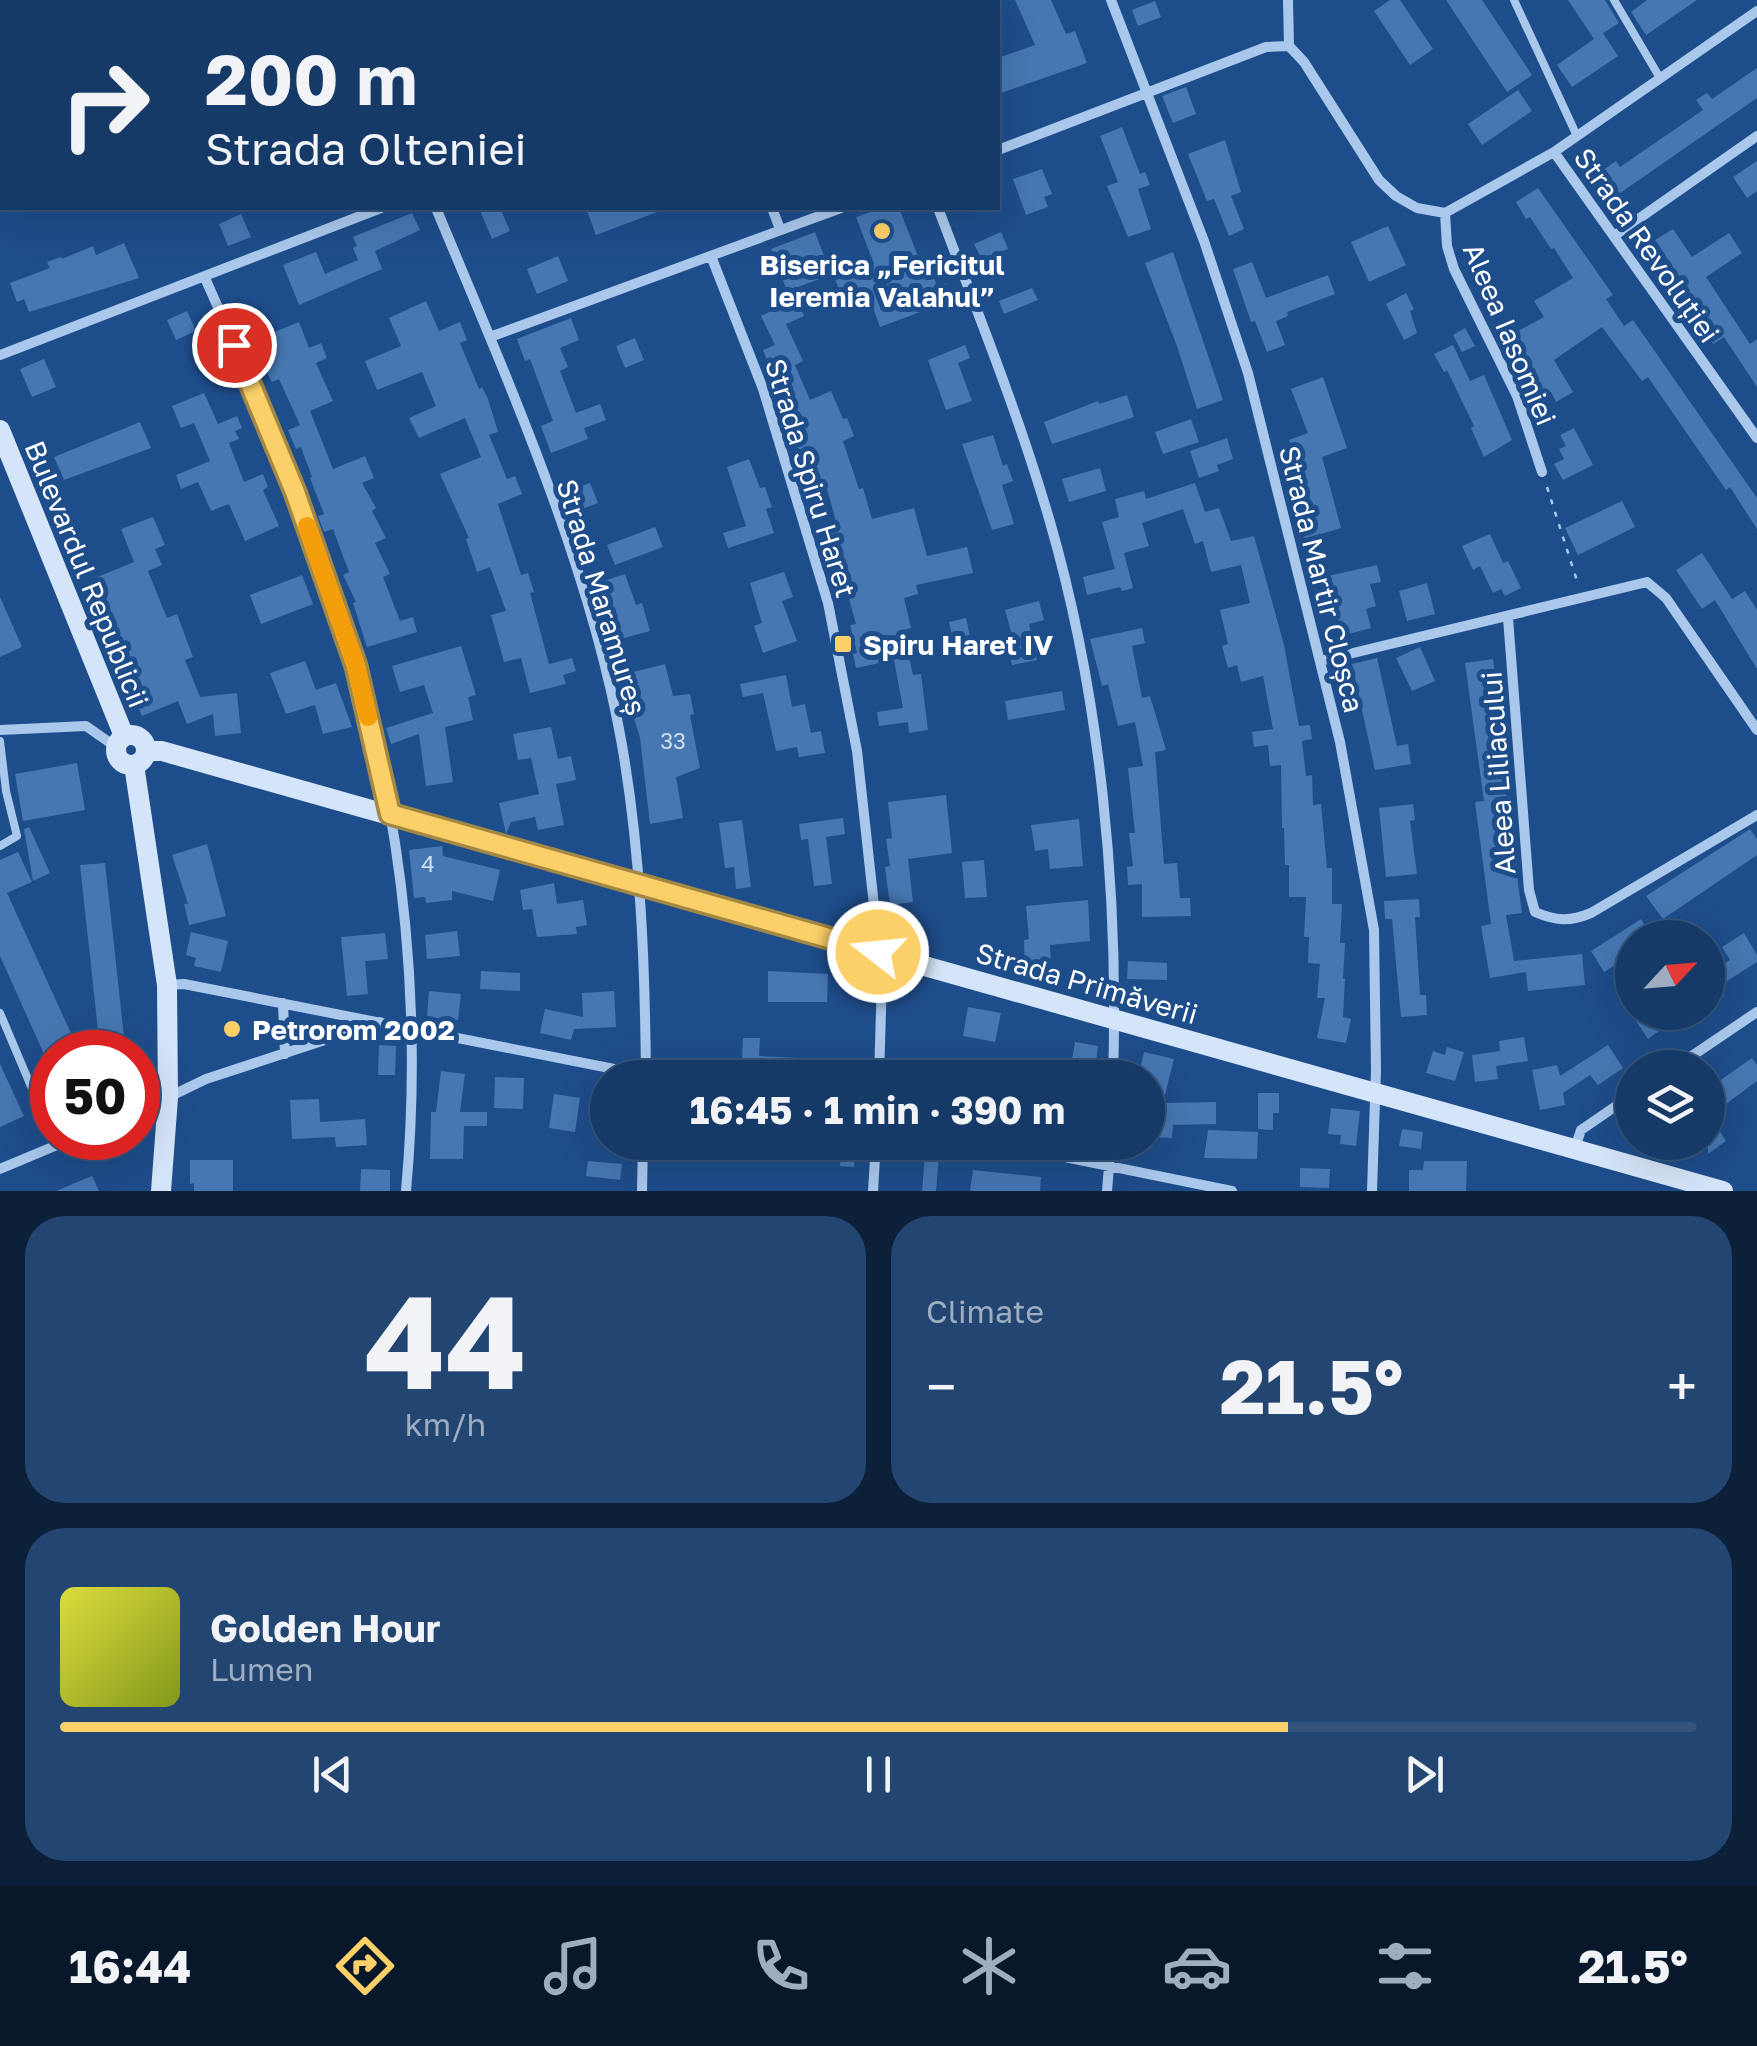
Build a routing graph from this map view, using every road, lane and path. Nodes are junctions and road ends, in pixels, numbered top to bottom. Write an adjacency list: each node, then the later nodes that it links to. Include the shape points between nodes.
1 (1111, 0): 8 (street, Strada Martir Cloșca)
2 (1288, 0): 6 (street)
3 (1514, 0): 9 (lane)
4 (1614, 0): 7 (lane)
5 (1757, 11): 7 (street)
6 (1288, 46): 8 (street, via 1266,47); 18 (street, via 1379,180 1418,208)
7 (1660, 78): 9 (street)
8 (1148, 92): 11 (street); 30 (street, Strada Martir Cloșca, via 1248,373)
9 (1577, 136): 12 (street)
10 (1757, 136): 20 (street)
11 (1000, 149)
12 (1554, 152): 18 (street, Strada Revoluției); 20 (street, Strada Revoluției)
13 (375, 210): 22 (street)
14 (437, 210): 23 (street, Strada Maramureș)
15 (773, 210): 19 (street)
16 (835, 210): 19 (street)
17 (939, 210): 45 (street, via 1015,412 1073,614 1106,827)
18 (1446, 213): 27 (street, Aleea Iasomiei, via 1454,269 1517,396)
19 (780, 229): 21 (street)
20 (1614, 236): 26 (street, Strada Revoluției)
21 (711, 256): 23 (street); 40 (street, Strada Spiru Haret, via 763,388 828,602 857,751)
22 (206, 278): 24 (street); 36 (street, via 295,492 356,666)
23 (490, 338): 39 (street, Strada Maramureș, via 593,627 622,744)
24 (0, 355)
25 (0, 430): 34 (main road, Bulevardul Republicii)
26 (1757, 438)
27 (1542, 472): 28 (path)
28 (1583, 599): 29 (street); 32 (street, via 1654,584)
29 (1508, 618): 30 (street); 37 (street, Aleea Liliacului, via 1536,912 1574,920)
30 (1320, 661): 55 (street, Strada Martir Cloșca, via 1374,930)
31 (0, 730): 34 (street, via 86,726)
32 (1757, 730)
33 (0, 741): 38 (lane, via 17,836)
34 (120, 742): 35 (main road, via 137,735 144,742)
35 (140, 758): 36 (main road, Strada Primăverii, via 162,751); 41 (main road)
36 (390, 814): 39 (main road, Strada Primăverii); 47 (street, via 408,948)
37 (1757, 814)
38 (0, 846)
39 (639, 886): 40 (main road, Strada Primăverii); 50 (street, Strada Maramureș)
40 (878, 952): 45 (main road, Strada Primăverii); 51 (street, Strada Spiru Haret)
41 (167, 985): 42 (street); 56 (main road)
42 (284, 1004): 46 (street); 49 (street)
43 (0, 1012): 54 (lane)
44 (1757, 1012): 48 (street)
45 (1112, 1018): 52 (street); 55 (main road, Strada Primăverii)
46 (380, 1022): 47 (street); 49 (street)
47 (410, 1027): 53 (street); 68 (street)
48 (1701, 1050)
49 (285, 1054): 56 (street)
50 (645, 1060)
51 (880, 1060)
52 (1113, 1060)
53 (590, 1064)
54 (30, 1083)
55 (1375, 1094): 59 (main road, Strada Primăverii); 73 (street, Strada Martir Cloșca)
56 (168, 1098): 57 (street); 67 (main road)
57 (160, 1102)
58 (1615, 1107): 59 (street, via 1581,1130)
59 (1576, 1148): 74 (main road, Strada Primăverii)
60 (30, 1153): 66 (street)
61 (643, 1160): 69 (street)
62 (875, 1160): 70 (street)
63 (1076, 1160): 65 (street)
64 (1110, 1160): 65 (street)
65 (1110, 1167): 71 (street); 72 (street)
66 (0, 1169)
67 (161, 1191)
68 (406, 1191)
69 (642, 1191)
70 (874, 1191)
71 (1107, 1191)
72 (1232, 1191)
73 (1372, 1191)
74 (1723, 1191)

